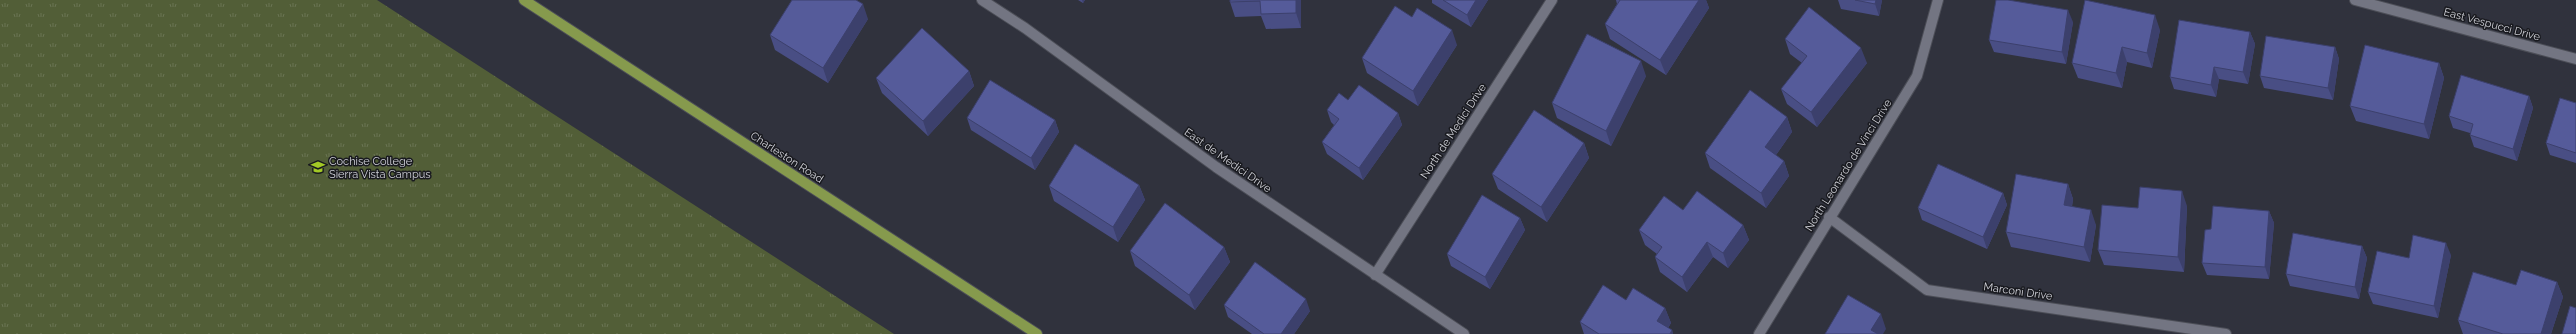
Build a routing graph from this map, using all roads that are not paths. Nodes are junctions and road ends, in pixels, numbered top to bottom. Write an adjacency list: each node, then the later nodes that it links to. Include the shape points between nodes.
1 (524, 0): 9 (main road, Charleston Road)
2 (982, 0): 8 (street, East de Medici Drive, via 1025,28 1216,167)
3 (1552, 0): 8 (street, North de Medici Drive)
4 (1938, 0): 7 (street, North Leonardo de Vinci Drive, via 1917,76)
5 (2355, 0): 6 (street, East Vespucci Drive)
6 (2576, 59)
7 (1829, 217): 11 (street, North Leonardo de Vinci Drive); 12 (street, Marconi Drive, via 1927,290)
8 (1375, 275): 10 (street, East de Medici Drive)
9 (1037, 334)
10 (1464, 334)
11 (1759, 334)
12 (2226, 334)

